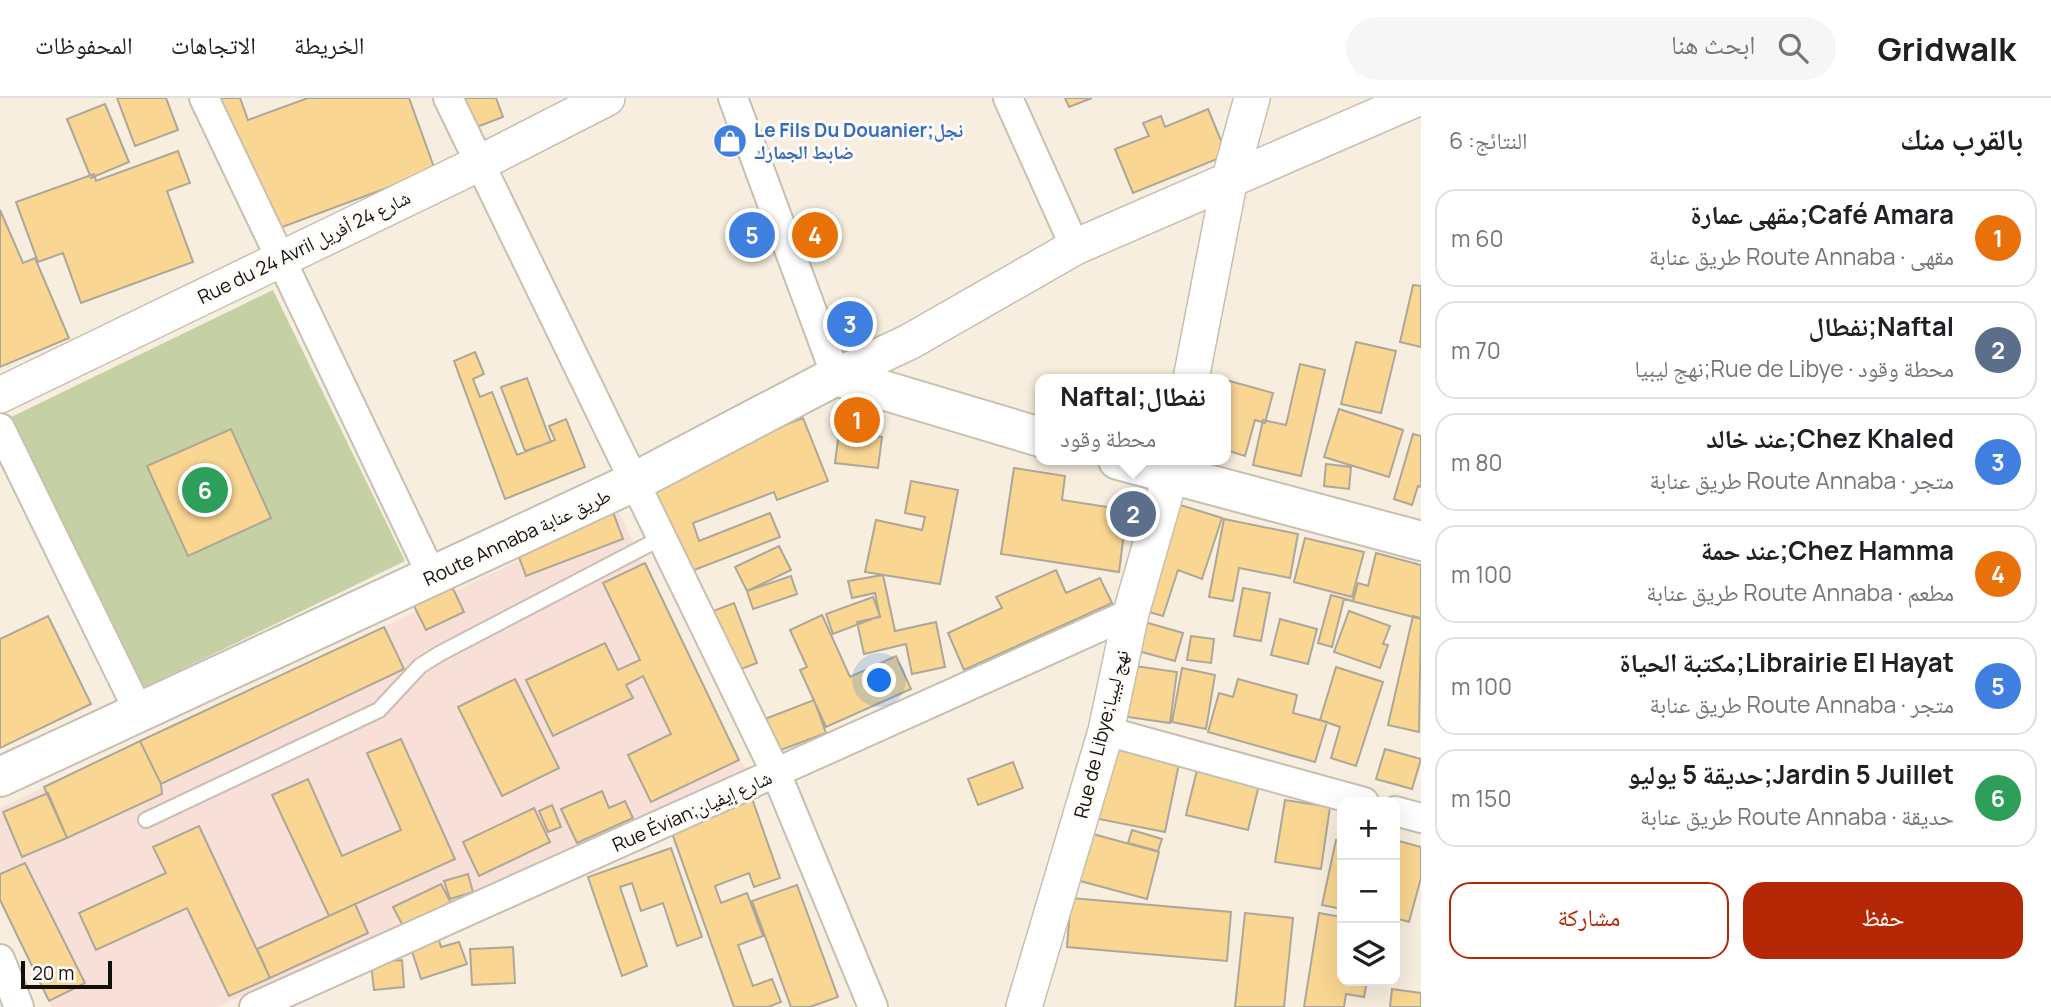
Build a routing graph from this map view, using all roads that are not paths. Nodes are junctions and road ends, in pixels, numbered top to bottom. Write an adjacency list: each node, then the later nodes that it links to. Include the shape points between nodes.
1 (204, 98): 11 (street)
2 (448, 98): 8 (street)
3 (607, 98): 8 (street, Rue du 24 Avril شارع 24 أفريل)
4 (733, 98): 13 (street)
5 (1008, 98): 10 (street)
6 (1252, 98): 9 (street)
7 (1418, 98): 9 (street)
8 (480, 163): 11 (street, Rue du 24 Avril شارع 24 أفريل); 19 (street)
9 (1230, 177): 10 (street); 12 (street)
10 (1075, 247): 13 (street, via 909,342)
11 (282, 256): 14 (street, Rue du 24 Avril شارع 24 أفريل); 22 (street)
12 (1192, 374)
13 (836, 376): 16 (main road); 19 (main road, Route Annaba طريق عنابة)
14 (0, 395)
15 (0, 428): 24 (street)
16 (1035, 436)
17 (1152, 465): 18 (main road)
18 (1173, 468): 21 (main road); 23 (street, Rue de Libye;نهج ليبيا)
19 (636, 481): 20 (street); 22 (main road, Route Annaba طريق عنابة)
20 (663, 537): 26 (street); 31 (lane, via 439,654 420,666 379,710)
21 (1421, 541)
22 (433, 578): 24 (main road, Route Annaba طريق عنابة)
23 (1131, 613): 25 (street, Rue de Libye;نهج ليبيا); 26 (street, Rue Évian;شارع إيفيان)
24 (139, 712): 27 (main road, Route Annaba طريق عنابة)
25 (1106, 731): 28 (street); 36 (street, Rue de Libye;نهج ليبيا)
26 (776, 773): 34 (street, Rue Évian;شارع إيفيان); 35 (street)
27 (0, 777)
28 (1346, 797)
29 (1400, 812): 30 (street)
30 (1421, 818)
31 (146, 820)
32 (0, 958): 33 (street)
33 (19, 1007)
34 (254, 1007)
35 (873, 1007)
36 (1024, 1007)

